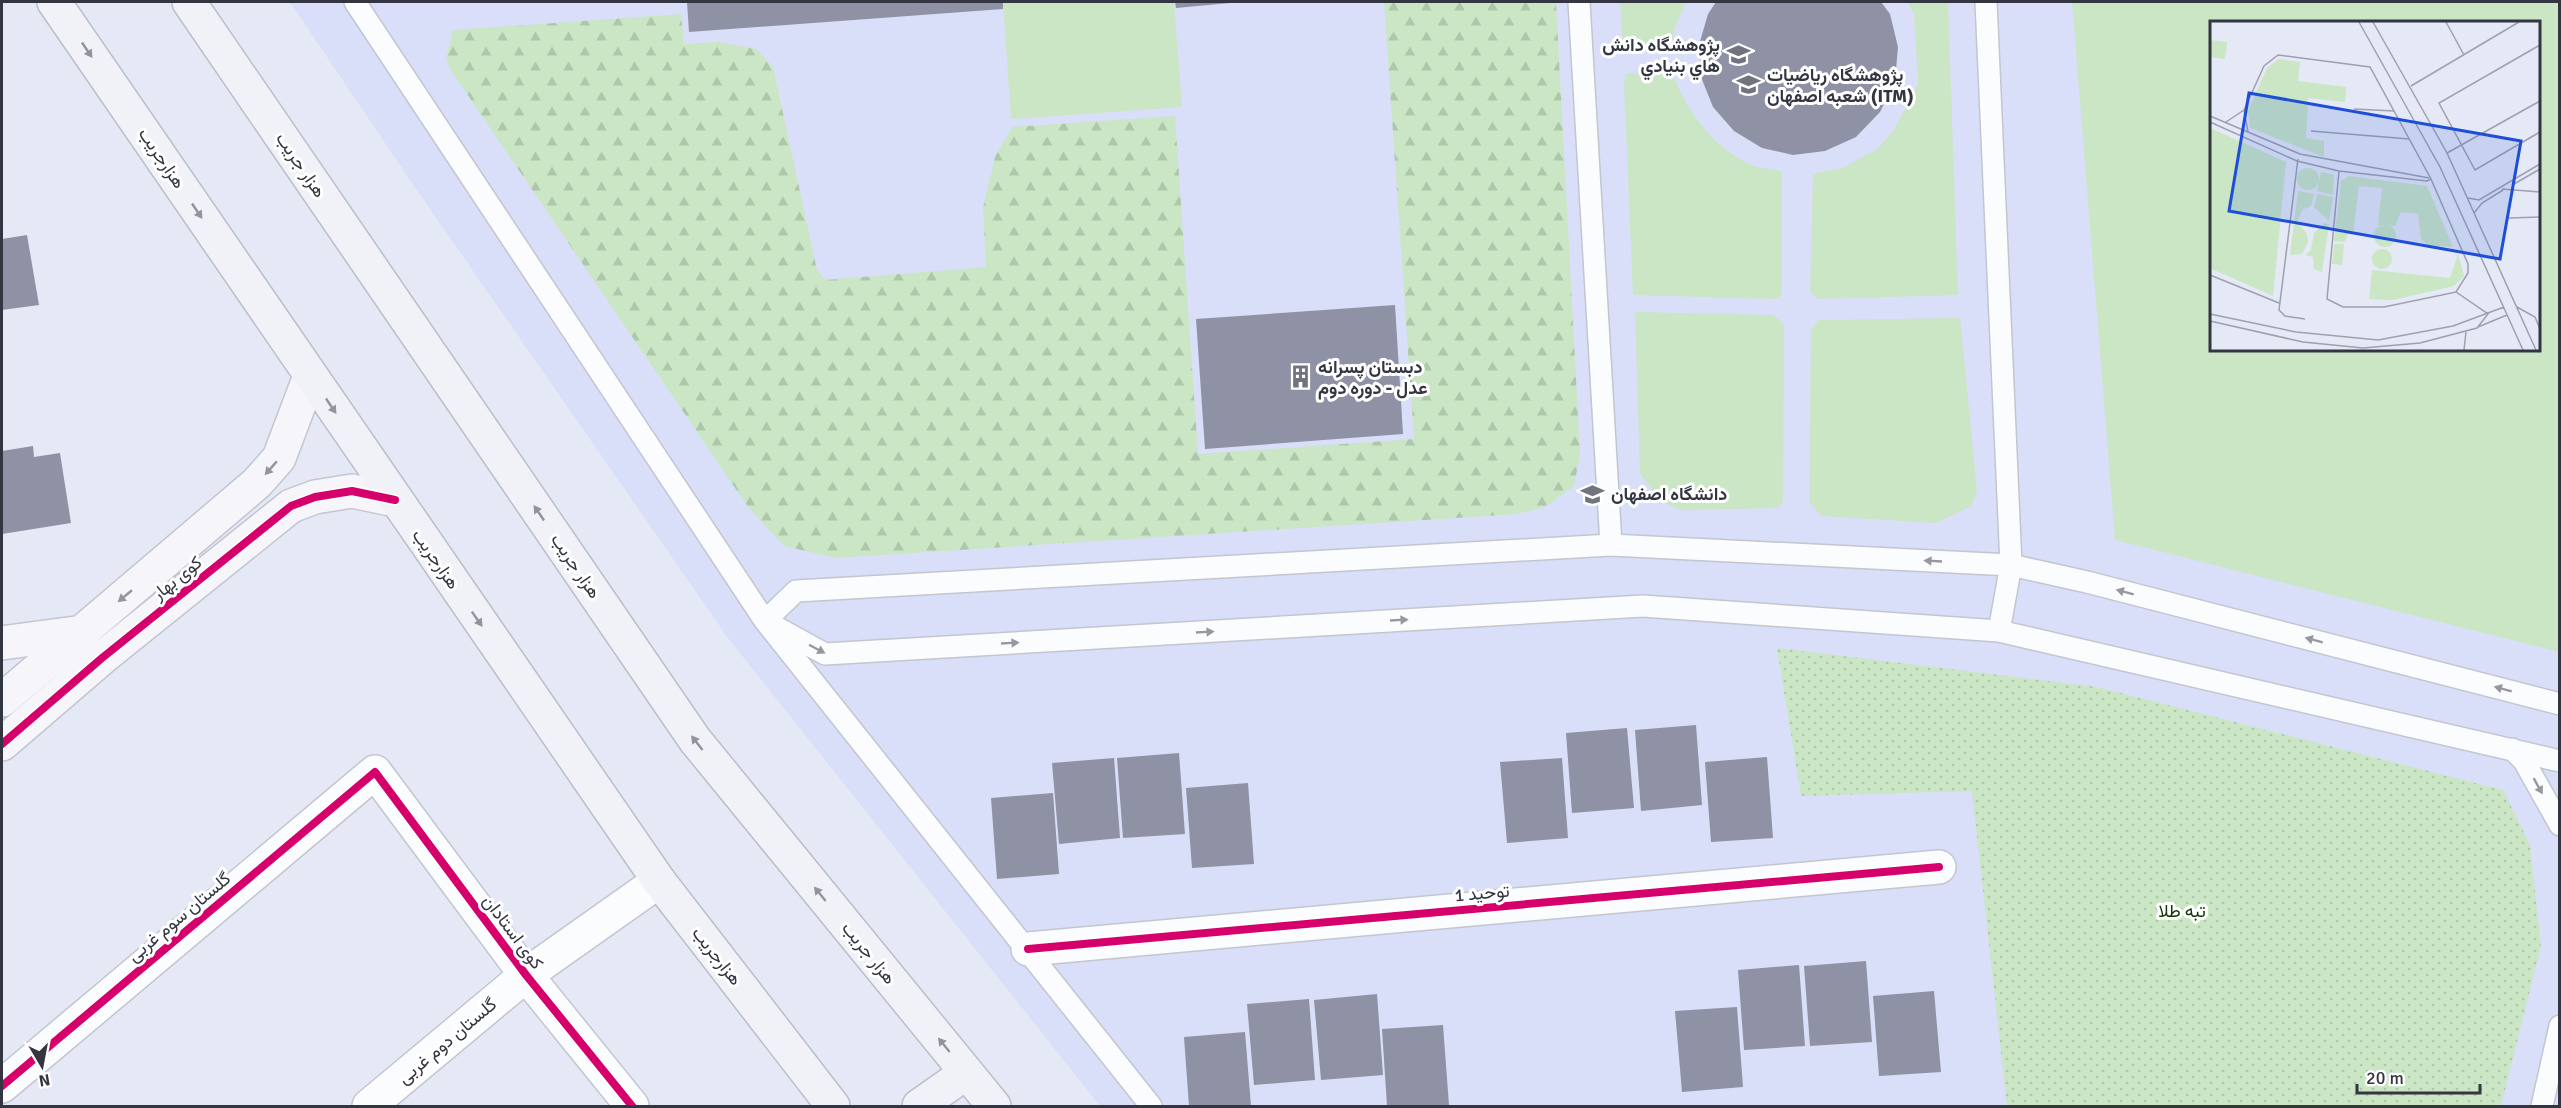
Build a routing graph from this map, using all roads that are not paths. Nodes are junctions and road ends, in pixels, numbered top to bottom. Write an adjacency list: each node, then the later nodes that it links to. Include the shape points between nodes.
1 (54, 2): 6 (main road, هزارجریب, one-way to 6)
2 (189, 2): 27 (main road, هزار جریب, one-way to 2, via 695,740)
3 (355, 2): 10 (lane)
4 (1579, 2): 8 (lane)
5 (1986, 2): 9 (lane)
6 (310, 376): 7 (main road, هزارجریب, one-way to 7); 12 (street, کوی بهار, one-way to 12, via 279,458 257,483)
7 (395, 500): 14 (street, کوی بهار, via 352,491 315,497 291,506); 23 (main road, هزارجریب, one-way to 23)
8 (1611, 545): 9 (lane, one-way to 8); 10 (lane, via 796,591)
9 (2012, 565): 11 (lane); 16 (lane, one-way to 9)
10 (765, 621): 11 (lane, one-way to 11, via 825,654 1643,606); 24 (lane)
11 (1998, 631): 18 (lane)
12 (83, 632): 13 (street); 14 (street); 15 (street, کوی بهار)
13 (2, 643)
14 (102, 658): 17 (street, کوی بهار)
15 (2, 700)
16 (2559, 704)
17 (2, 744)
18 (2512, 749): 19 (lane); 21 (lane, one-way to 21, via 2524,761)
19 (2559, 761)
20 (375, 772): 25 (street, کوی استادان); 28 (street, گلستان سوم غربی)
21 (2559, 825)
22 (1939, 867): 24 (street, توحید 1)
23 (659, 882): 25 (street, کوی استادان); 31 (main road, هزارجریب)
24 (1028, 949): 34 (lane)
25 (526, 975): 29 (street, گلستان دوم غربی); 30 (street, کوی استادان)
26 (2559, 1026): 35 (lane)
27 (966, 1073): 32 (main road); 33 (main road, هزار جریب)
28 (2, 1086)
29 (369, 1107)
30 (632, 1107)
31 (833, 1107)
32 (919, 1107)
33 (994, 1107)
34 (1151, 1107)
35 (2542, 1107)

